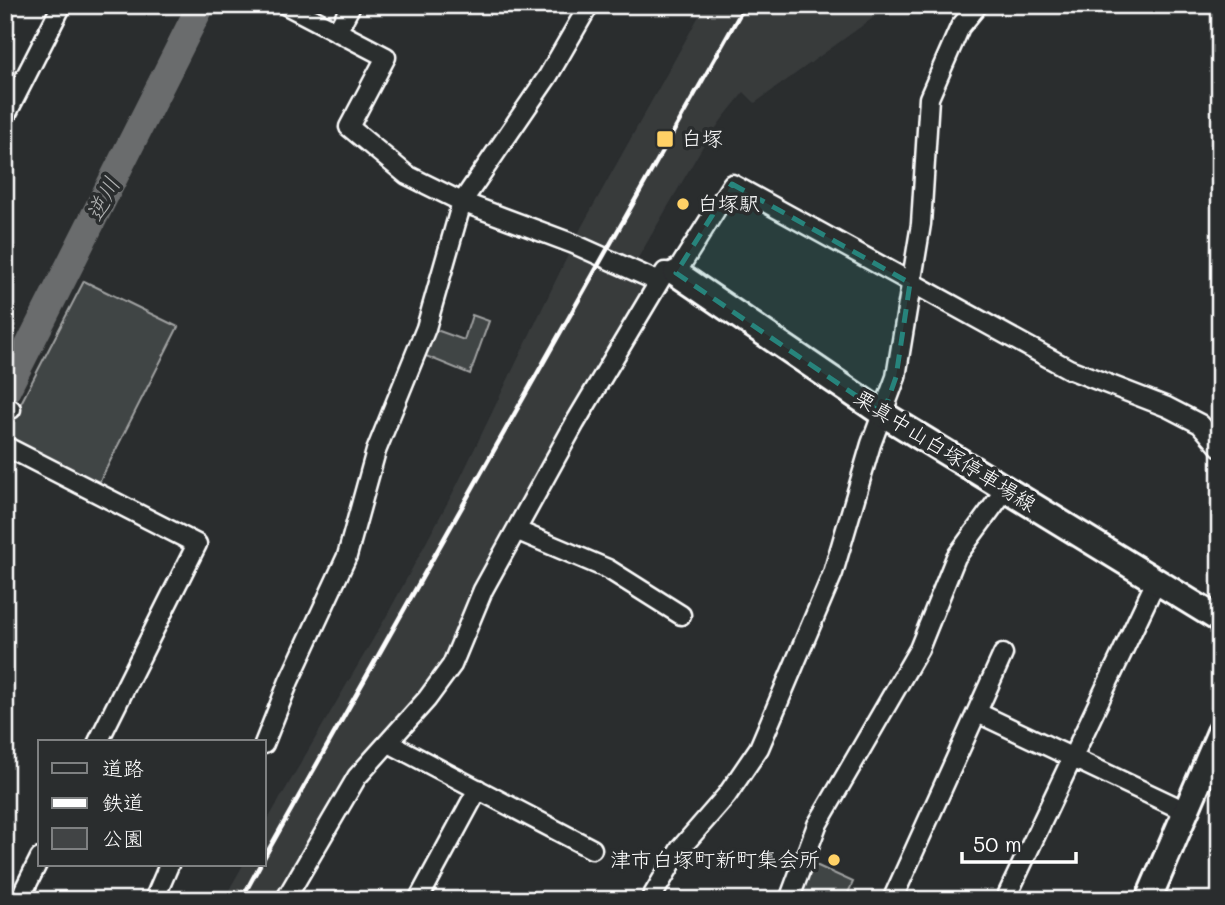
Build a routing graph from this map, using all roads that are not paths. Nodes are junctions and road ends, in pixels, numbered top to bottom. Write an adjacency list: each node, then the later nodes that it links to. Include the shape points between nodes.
1 (62, 5): 7 (street)
2 (286, 5): 6 (street)
3 (351, 5): 6 (street)
4 (589, 5): 8 (street, via 548,76)
5 (978, 5): 10 (street, via 960,27 929,98 920,224)
6 (337, 32): 8 (street, via 386,57 349,127 407,175)
7 (5, 117)
8 (462, 202): 9 (street); 23 (street, via 426,328 376,451 347,556)
9 (667, 277): 10 (street, via 732,184); 11 (main road, 栗真中山白塚停車場線); 15 (street, via 575,423)
10 (910, 283): 11 (street, via 896,377); 13 (street, via 1069,369 1200,424)
11 (883, 414): 14 (main road, 栗真中山白塚停車場線); 35 (street, via 833,573 769,726 735,784 680,849)
12 (5, 446): 22 (street, via 197,544)
13 (1220, 447)
14 (1005, 490): 16 (main road, 栗真中山白塚停車場線); 36 (street, via 956,557 919,649 817,825)
15 (518, 531): 17 (street, via 608,569); 24 (street, via 474,609 452,665)
16 (1156, 581): 18 (main road, 栗真中山白塚停車場線); 25 (street)
17 (681, 615)
18 (1220, 620)
19 (1003, 654): 20 (street)
20 (978, 713): 25 (street); 37 (street)
21 (1220, 732): 27 (main road)
22 (99, 740)
23 (266, 740)
24 (389, 743): 26 (street); 33 (street, via 357,777)
25 (1072, 759): 27 (street); 38 (street)
26 (478, 789): 28 (street); 34 (street)
27 (1185, 811): 39 (main road)
28 (592, 849)
29 (38, 862): 31 (street)
30 (170, 866): 32 (street)
31 (19, 900)
32 (154, 900)
33 (285, 900)
34 (418, 900)
35 (650, 900)
36 (789, 900)
37 (892, 900)
38 (1005, 900)
39 (1148, 900)

